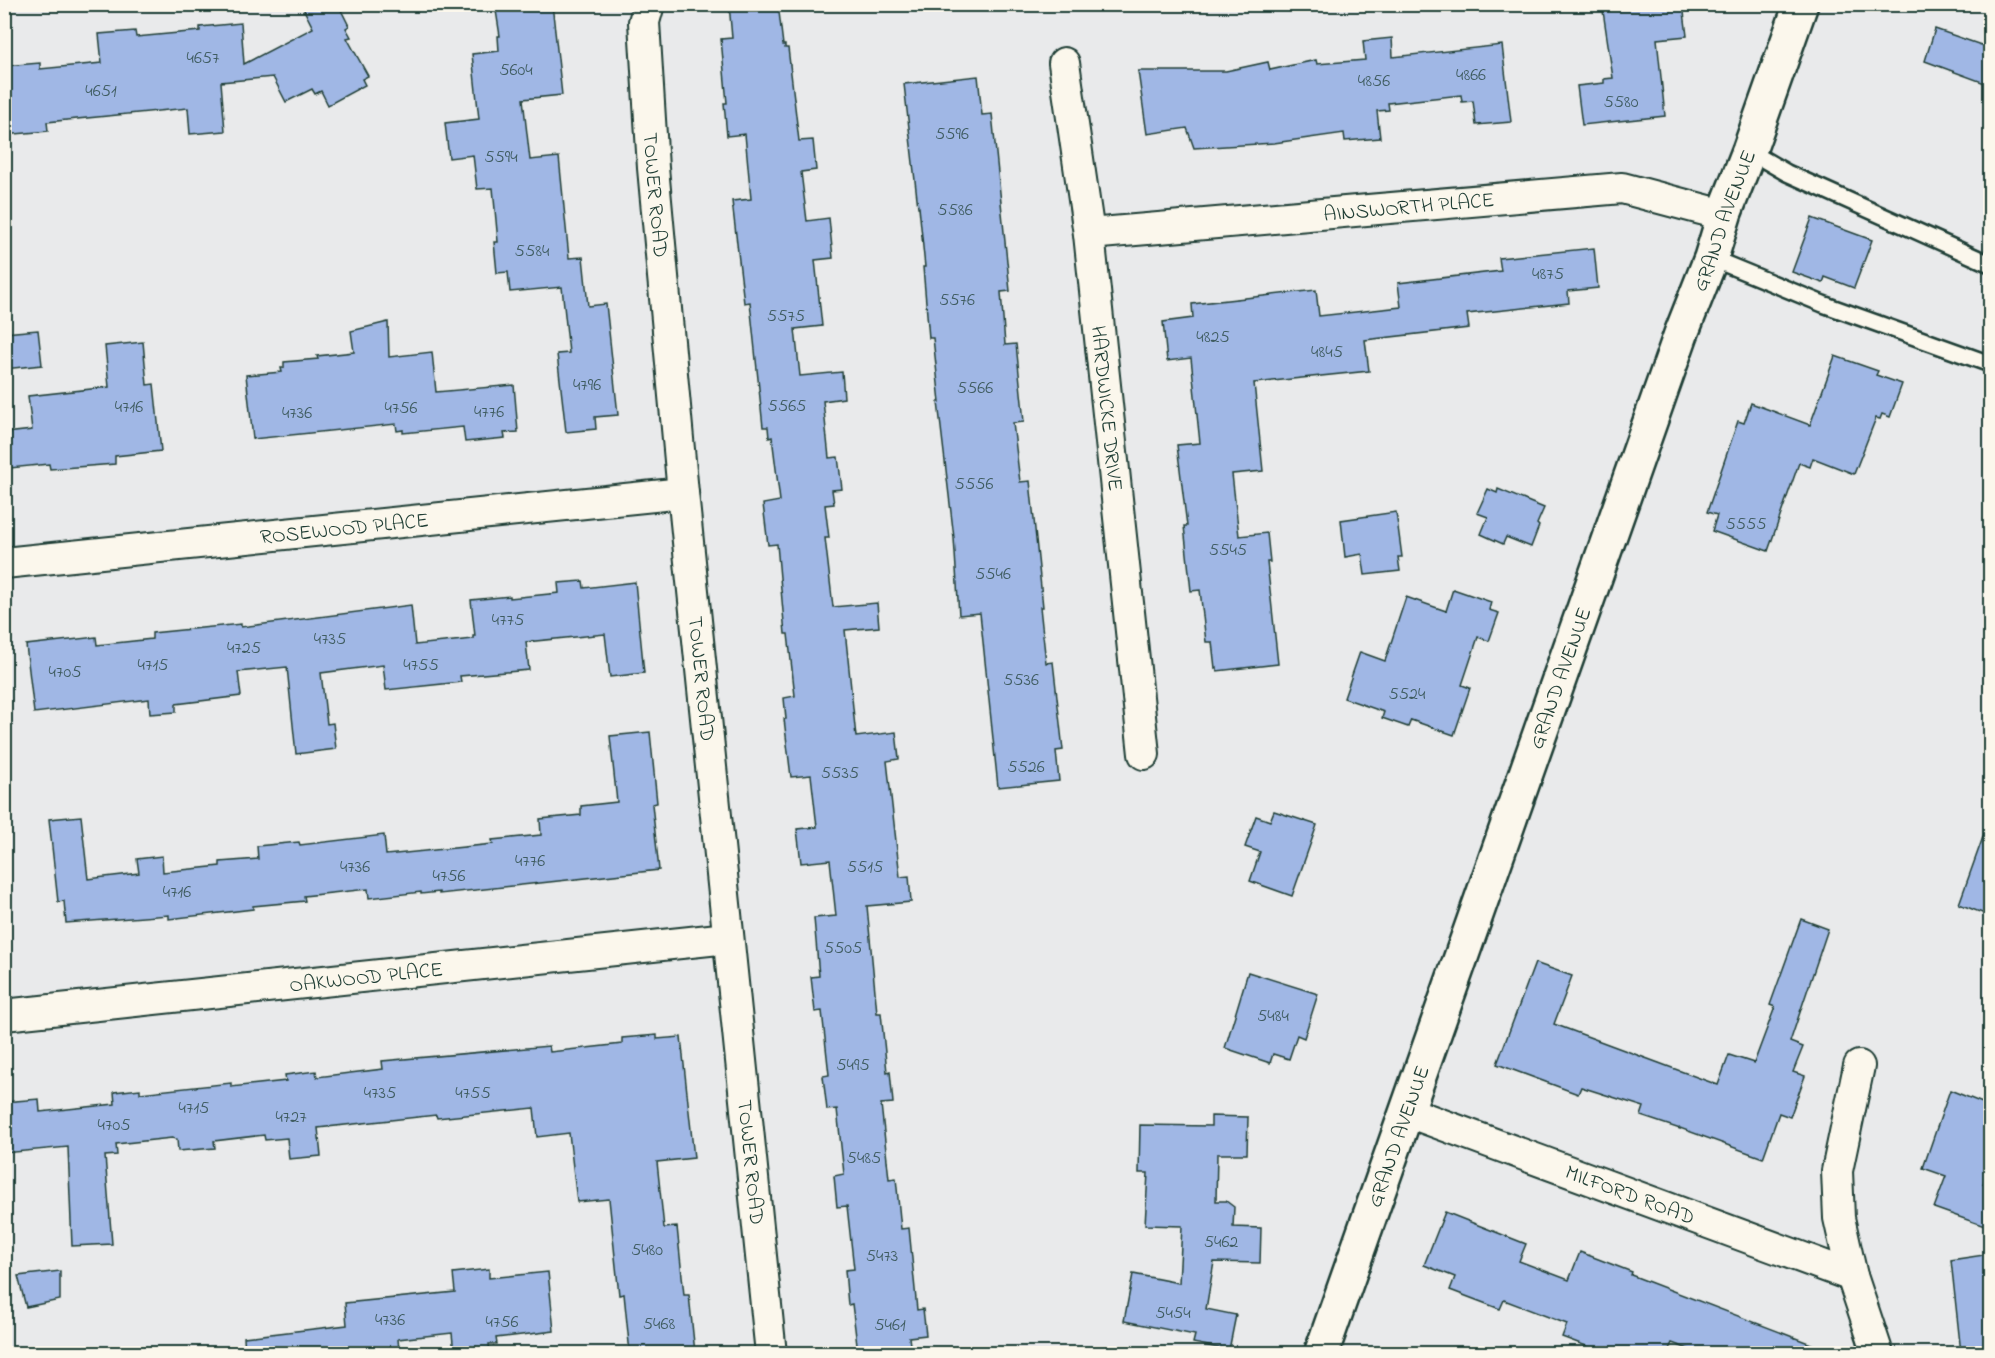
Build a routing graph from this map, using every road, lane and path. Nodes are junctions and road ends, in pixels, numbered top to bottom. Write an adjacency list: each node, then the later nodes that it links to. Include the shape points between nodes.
1 (649, 4): 10 (street, TOWER ROAD, via 645,22 653,168)
2 (1801, 4): 4 (street, GRAND AVENUE)
3 (1064, 63): 6 (street, HARDWICKE DRIVE)
4 (1749, 151): 5 (street, GRAND AVENUE); 8 (lane, via 1787,173)
5 (1725, 212): 6 (street, AINSWORTH PLACE, via 1720,214 1622,188); 7 (street, GRAND AVENUE)
6 (1089, 234): 12 (street, HARDWICKE DRIVE)
7 (1711, 258): 9 (lane, via 1823,304); 16 (street, GRAND AVENUE)
8 (1990, 264)
9 (1990, 364)
10 (682, 493): 11 (street, ROSEWOOD PLACE); 13 (street, TOWER ROAD)
11 (4, 563)
12 (1144, 754)
13 (728, 938): 14 (street, OAKWOOD PLACE); 18 (street, TOWER ROAD)
14 (4, 1015)
15 (1859, 1066): 17 (street, via 1837,1170 1839,1218)
16 (1408, 1112): 17 (street, MILFORD ROAD); 19 (street, GRAND AVENUE)
17 (1852, 1276): 20 (street)
18 (771, 1353)
19 (1321, 1353)
20 (1878, 1353)

